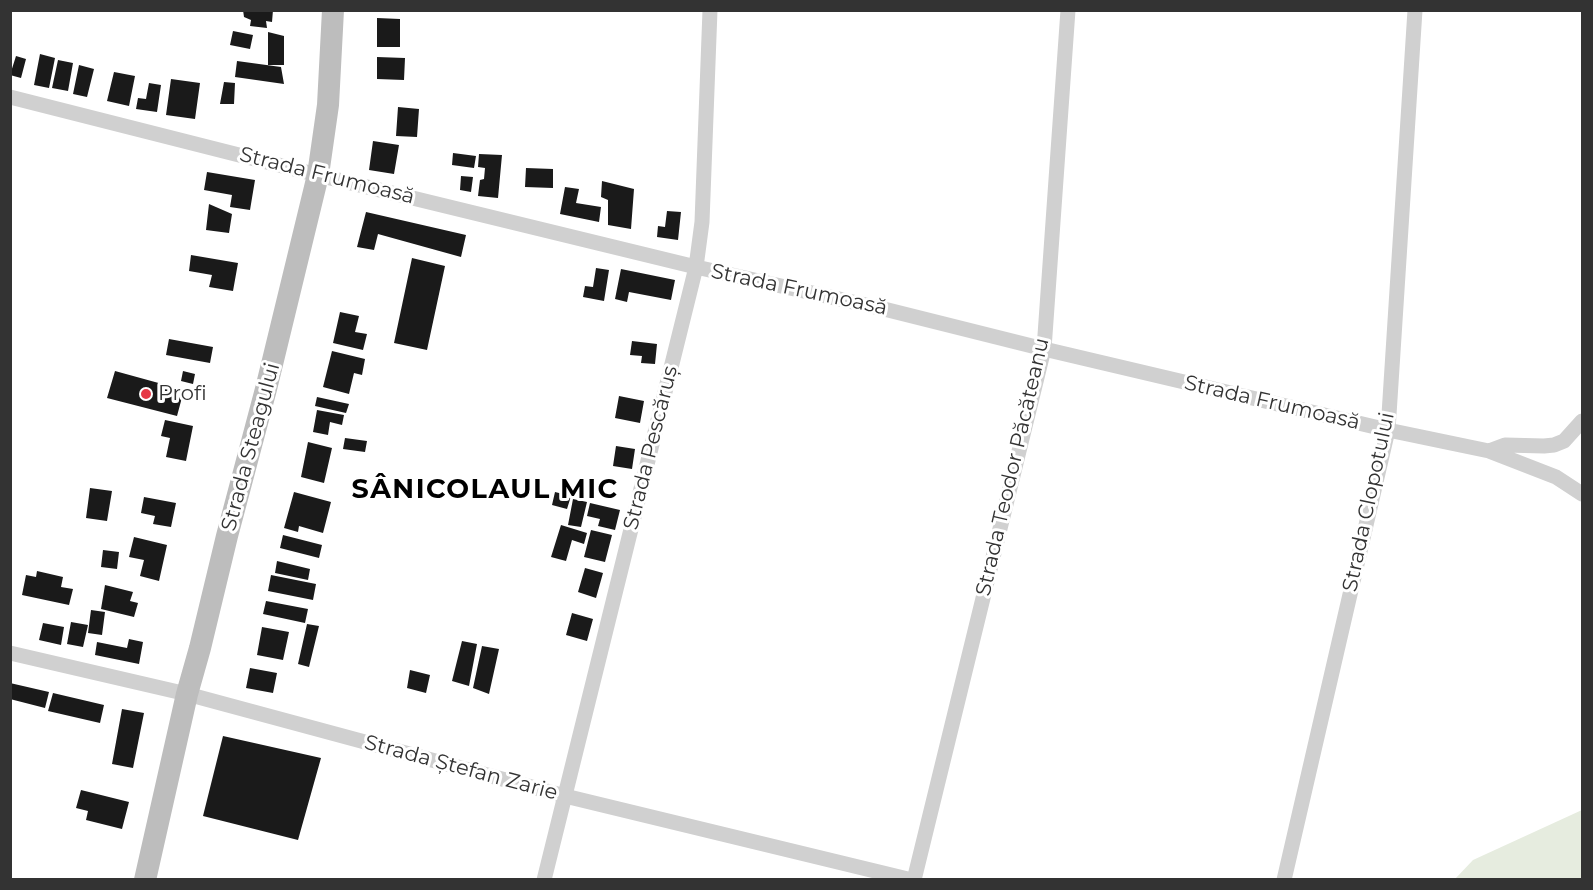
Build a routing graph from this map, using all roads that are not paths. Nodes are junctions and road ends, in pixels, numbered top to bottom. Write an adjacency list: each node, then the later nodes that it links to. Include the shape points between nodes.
1 (333, 10): 6 (main road, Strada Steagului, via 328,105)
2 (710, 10): 7 (street, Strada Pescăruș, via 702,222)
3 (1068, 10): 8 (street, Strada Teodor Păcăteanu)
4 (1415, 10): 10 (street, Strada Clopotului)
5 (10, 97): 6 (street, Strada Frumoasă)
6 (318, 175): 7 (street, Strada Frumoasă); 14 (main road, Strada Steagului)
7 (696, 267): 8 (street, Strada Frumoasă); 15 (street, Strada Pescăruș)
8 (1044, 349): 10 (street, Strada Frumoasă); 18 (street, Strada Teodor Păcăteanu)
9 (1582, 421): 11 (street, via 1564,441 1554,445 1506,446)
10 (1388, 430): 11 (street, Strada Frumoasă); 19 (street, Strada Clopotului)
11 (1489, 451): 12 (street, Strada Frumoasă, via 1556,477)
12 (1582, 494)
13 (10, 653): 14 (street, Strada Ștefan Zarie)
14 (187, 694): 15 (street, Strada Ștefan Zarie); 16 (main road, Strada Steagului)
15 (565, 796): 17 (street, Strada Pescăruș); 18 (street, Strada Ștefan Zarie)
16 (145, 879)
17 (544, 879)
18 (913, 879)
19 (1284, 879)

